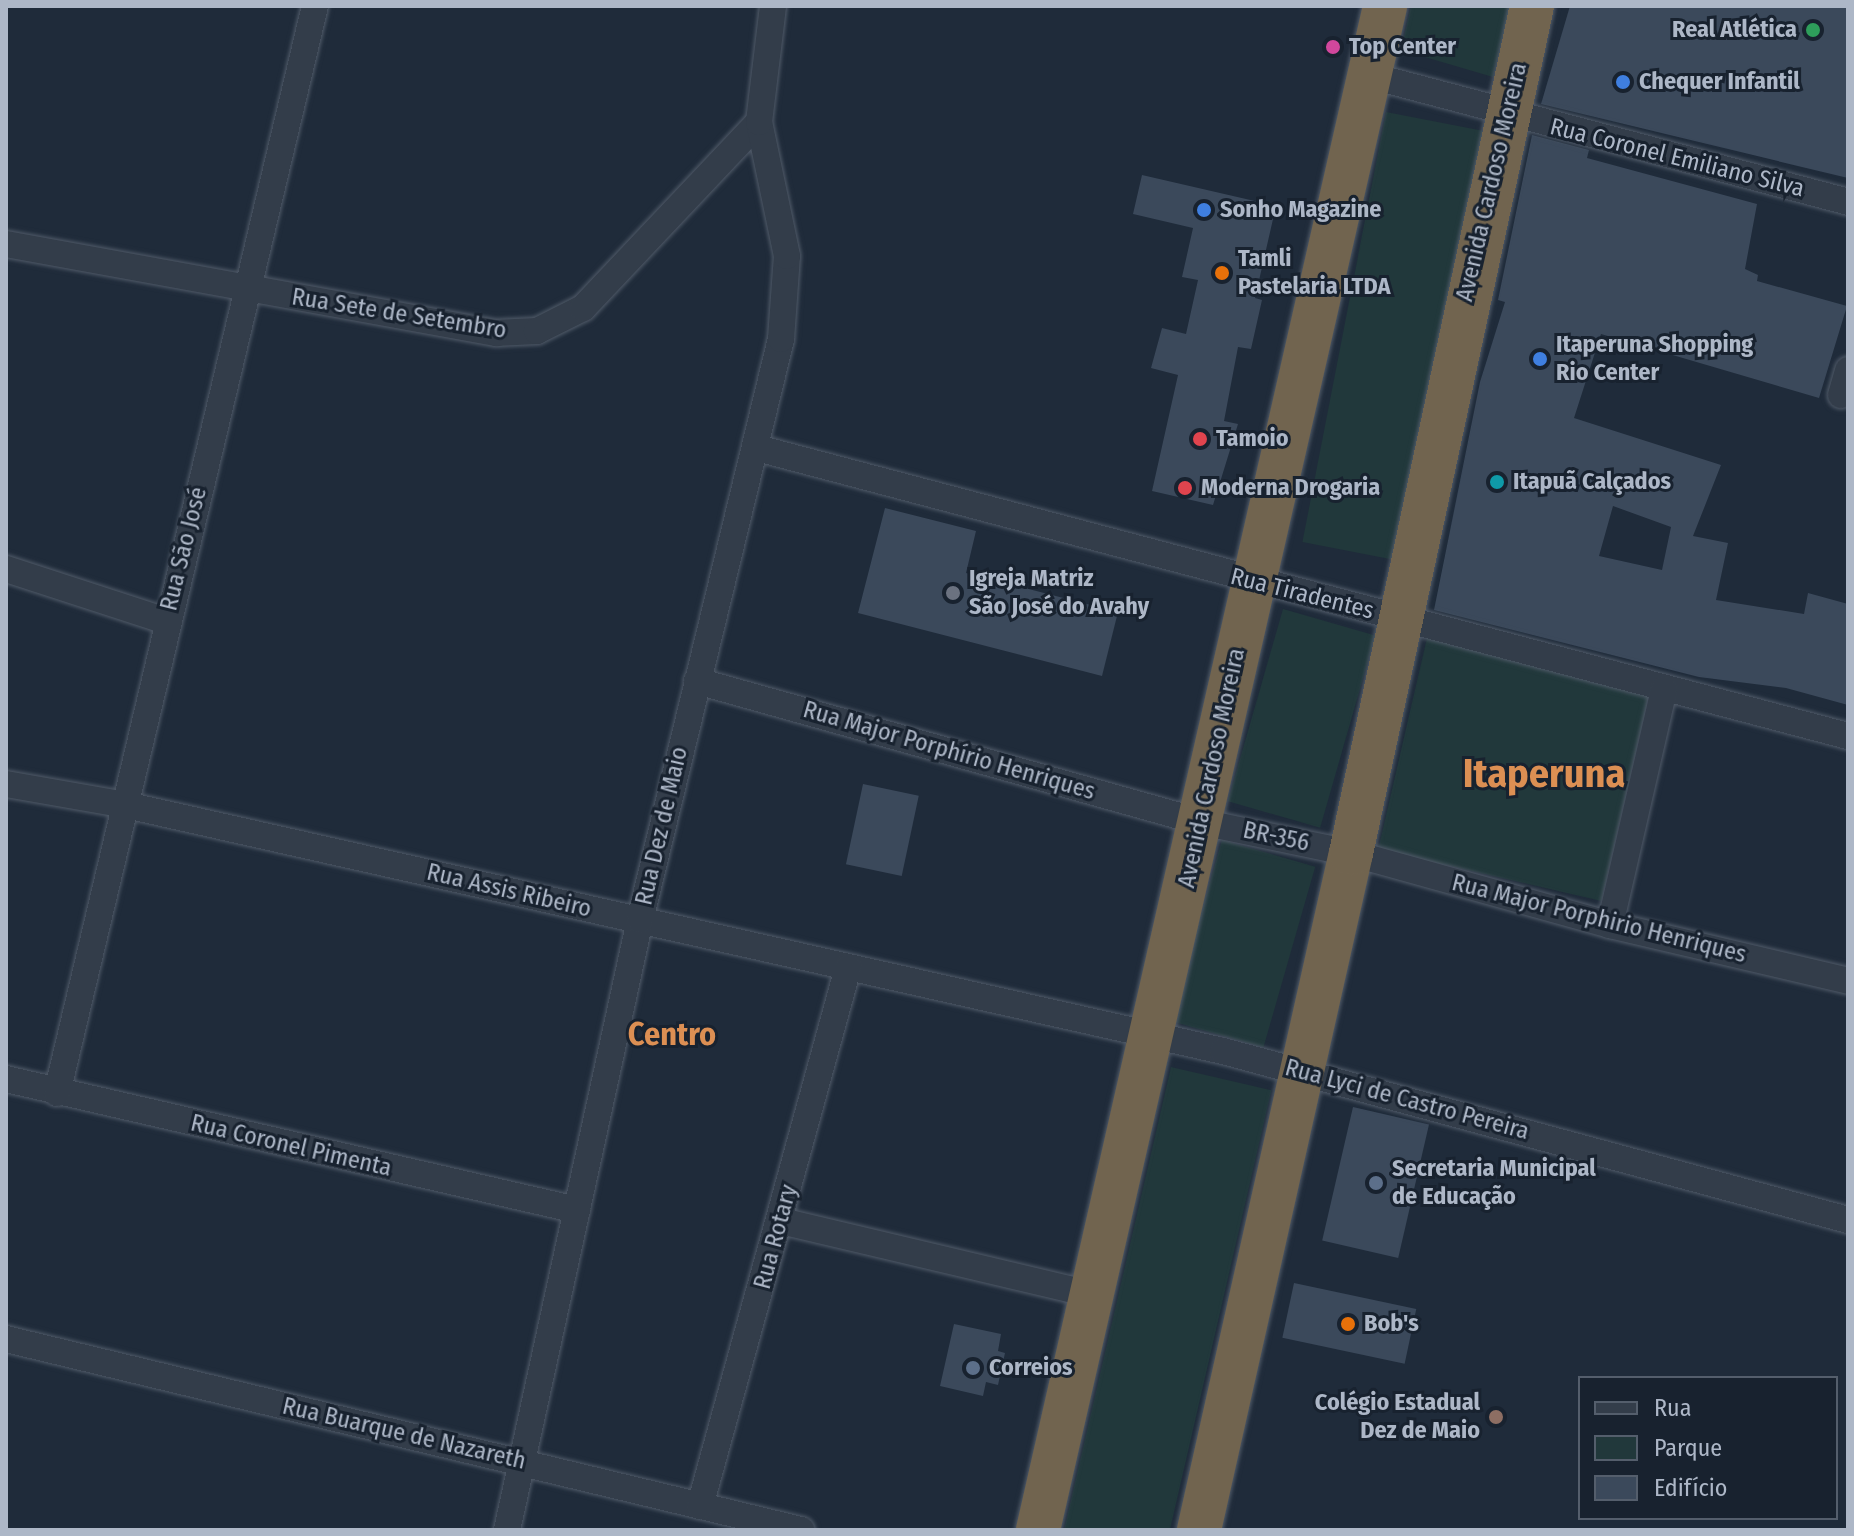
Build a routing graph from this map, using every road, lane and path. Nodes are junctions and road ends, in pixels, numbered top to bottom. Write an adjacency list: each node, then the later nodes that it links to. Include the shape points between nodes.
1 (315, 6): 10 (street, Rua São José)
2 (773, 6): 7 (street, Rua Dez de Maio)
3 (1385, 6): 5 (highway, Avenida Cardoso Moreira)
4 (1532, 6): 6 (highway, Avenida Cardoso Moreira)
5 (1368, 75): 6 (street, Rua Coronel Emiliano Silva); 13 (highway, Avenida Cardoso Moreira)
6 (1506, 114): 8 (street, Rua Coronel Emiliano Silva); 14 (highway, Avenida Cardoso Moreira)
7 (759, 122): 10 (street, Rua Sete de Setembro, via 583,308 537,331 497,333); 11 (street, Rua Dez de Maio, via 787,256 781,339)
8 (1848, 202)
9 (6, 244): 10 (street, Rua Sete de Setembro)
10 (248, 289): 15 (street, Rua São José)
11 (757, 448): 13 (street, Rua Tiradentes); 16 (street, Rua Dez de Maio)
12 (6, 569): 15 (street)
13 (1252, 582): 14 (street, Rua Tiradentes); 21 (highway, Avenida Cardoso Moreira)
14 (1397, 619): 17 (street, Rua Tiradentes); 22 (highway, Avenida Cardoso Moreira)
15 (166, 621): 20 (street, Rua São José)
16 (697, 681): 21 (street, Rua Major Porphírio Henriques); 23 (street, Rua Dez de Maio)
17 (1664, 689): 18 (street, Rua Tiradentes); 24 (street)
18 (1848, 736)
19 (6, 784): 20 (street, Rua Assis Ribeiro)
20 (126, 805): 23 (street, Rua Assis Ribeiro); 30 (street, Rua São José)
21 (1201, 822): 22 (street, BR-356); 27 (highway, Avenida Cardoso Moreira)
22 (1351, 853): 24 (street, Rua Major Porphirio Henriques); 28 (highway, Avenida Cardoso Moreira)
23 (640, 920): 25 (street, Rua Assis Ribeiro); 31 (street, Rua Dez de Maio)
24 (1610, 925): 26 (street, Rua Major Porphirio Henriques)
25 (848, 968): 27 (street, Rua Assis Ribeiro); 33 (street, Rua Rotary)
26 (1848, 981)
27 (1151, 1035): 28 (street, Rua Lyci de Castro Pereira); 34 (highway, Avenida Cardoso Moreira)
28 (1303, 1071): 32 (street, Rua Lyci de Castro Pereira); 41 (highway, Avenida Cardoso Moreira)
29 (6, 1079): 30 (street, Rua Coronel Pimenta)
30 (57, 1093): 31 (street, Rua Coronel Pimenta)
31 (577, 1210): 36 (street, Rua Dez de Maio)
32 (1848, 1220)
33 (781, 1221): 34 (street); 37 (street, Rua Rotary)
34 (1089, 1294): 40 (highway, Avenida Cardoso Moreira)
35 (6, 1339): 36 (street, Rua Buarque de Nazareth)
36 (523, 1462): 37 (street, Rua Buarque de Nazareth); 38 (street, Rua Dez de Maio)
37 (700, 1506): 39 (street, Rua Buarque de Nazareth)
38 (507, 1530)
39 (801, 1530)
40 (1038, 1530)
41 (1199, 1530)

